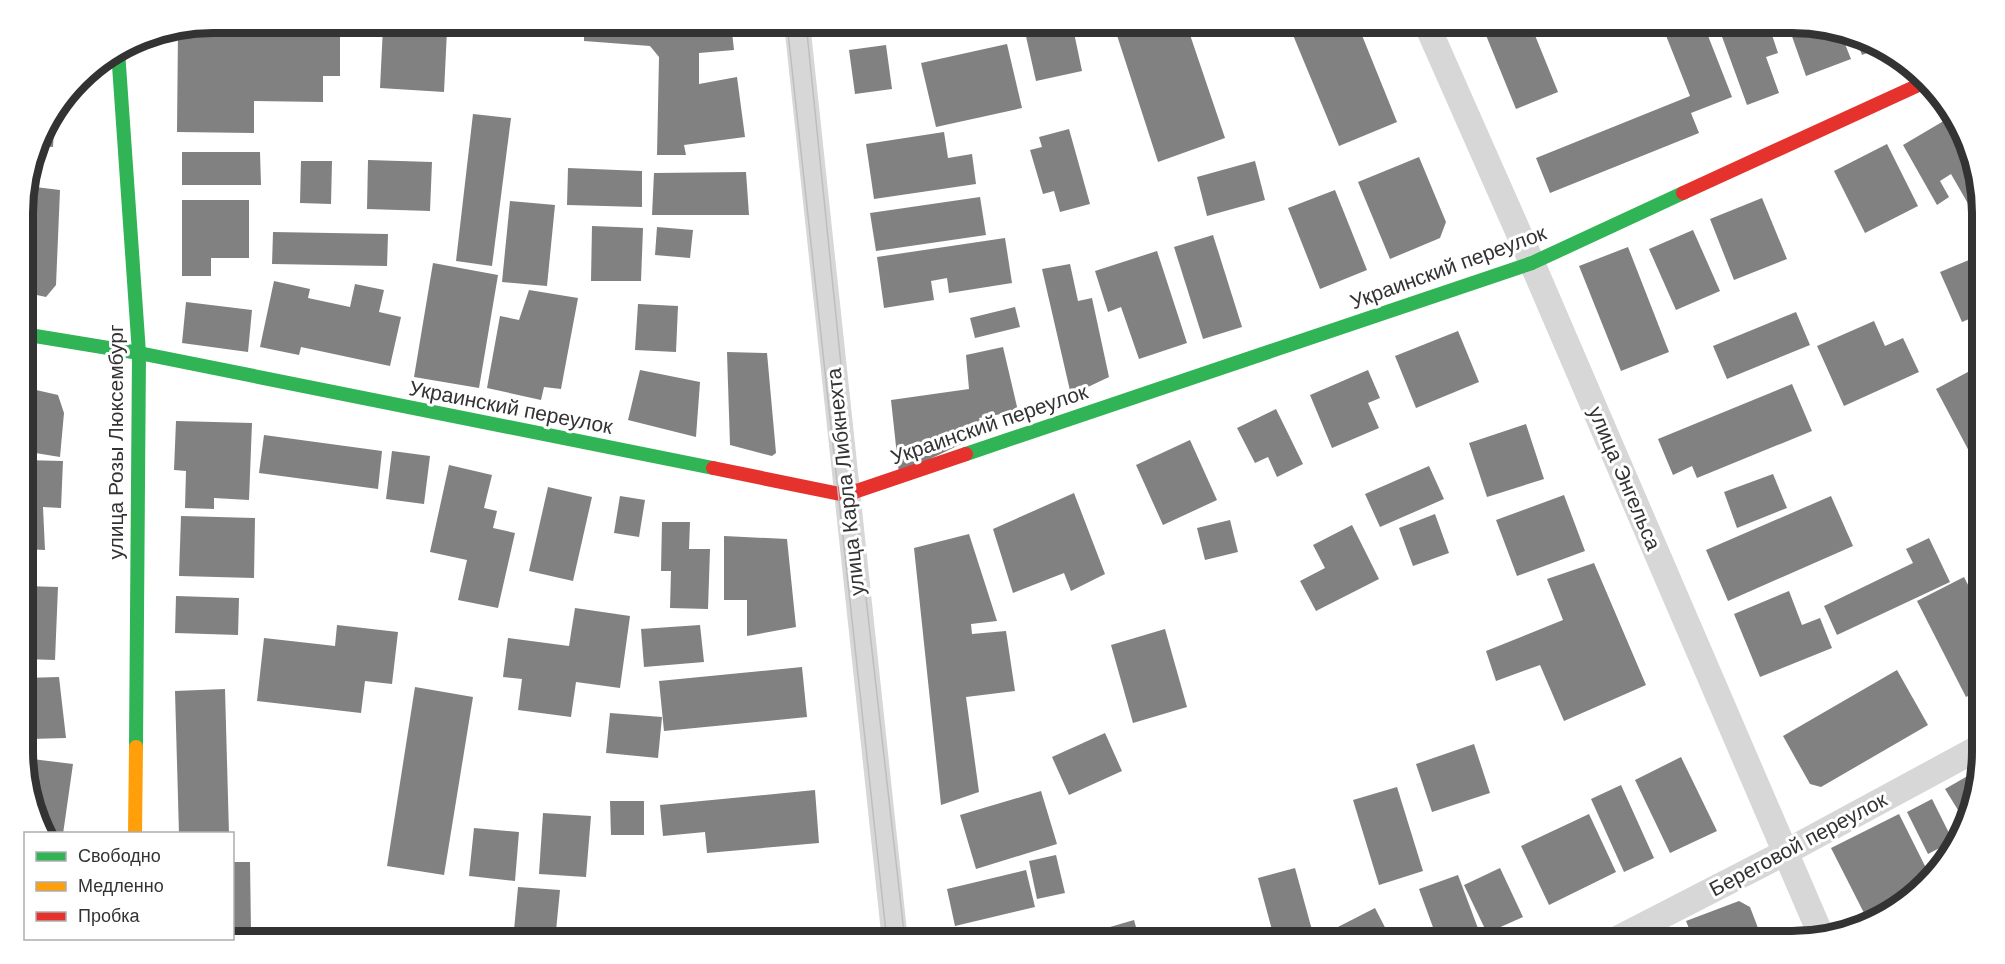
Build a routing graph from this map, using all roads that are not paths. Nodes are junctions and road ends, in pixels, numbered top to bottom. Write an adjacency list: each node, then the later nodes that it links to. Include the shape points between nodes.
1 (798, 33): 8 (street, улица Карла Либкнехта)
2 (1431, 33): 5 (street, улица Энгельса)
3 (119, 60): 7 (street, улица Розы Люксембург)
4 (1918, 85): 5 (street, Украинский переулок)
5 (1532, 263): 8 (street, Украинский переулок); 11 (street, улица Энгельса)
6 (33, 336): 7 (street, Украинский переулок)
7 (139, 353): 8 (street, Украинский переулок); 10 (street, улица Розы Люксембург)
8 (845, 495): 13 (street, улица Карла Либкнехта)
9 (1972, 752): 11 (street, Береговой переулок)
10 (135, 832)
11 (1786, 852): 12 (street, улица Энгельса); 14 (street, Береговой переулок)
12 (1819, 929)
13 (894, 931)
14 (1632, 931)

